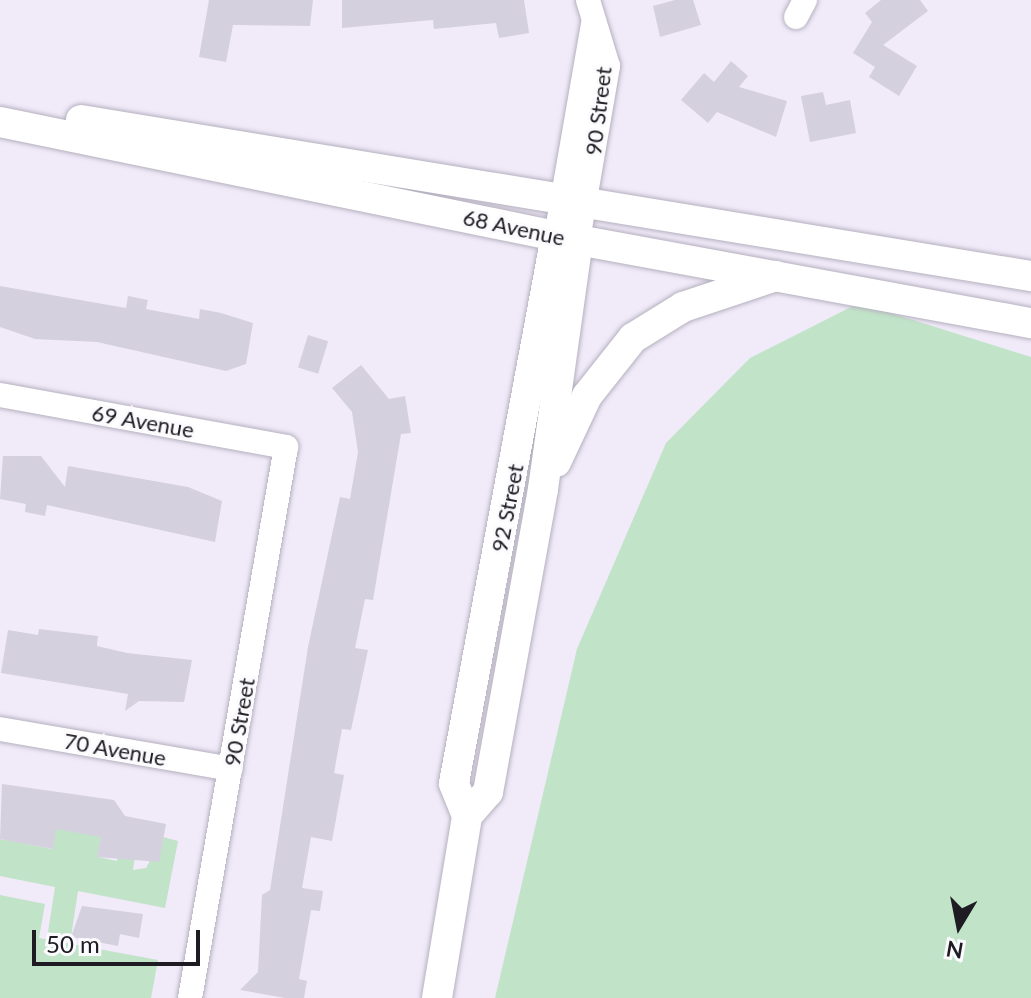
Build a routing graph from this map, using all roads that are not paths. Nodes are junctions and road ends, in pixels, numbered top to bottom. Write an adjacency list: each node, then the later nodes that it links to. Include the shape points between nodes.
1 (591, 10): 4 (street, 90 Street)
2 (0, 109): 4 (main road, 68 Avenue)
3 (0, 122): 5 (main road, 68 Avenue)
4 (573, 200): 5 (street, 92 Street); 7 (main road, 68 Avenue)
5 (567, 238): 6 (main road, 68 Avenue); 11 (main road, 92 Street); 14 (main road, 92 Street, via 454,783)
6 (778, 276): 8 (main road, 68 Avenue); 11 (main road, via 683,307 633,338 587,396)
7 (1031, 276)
8 (1031, 323)
9 (0, 395): 10 (street, 69 Avenue)
10 (286, 447): 13 (street, 90 Street)
11 (543, 489): 14 (main road, 92 Street, via 488,792)
12 (0, 729): 13 (street, 70 Avenue)
13 (231, 769): 15 (street, 90 Street)
14 (467, 816): 16 (main road, 92 Street)
15 (190, 998)
16 (437, 998)

